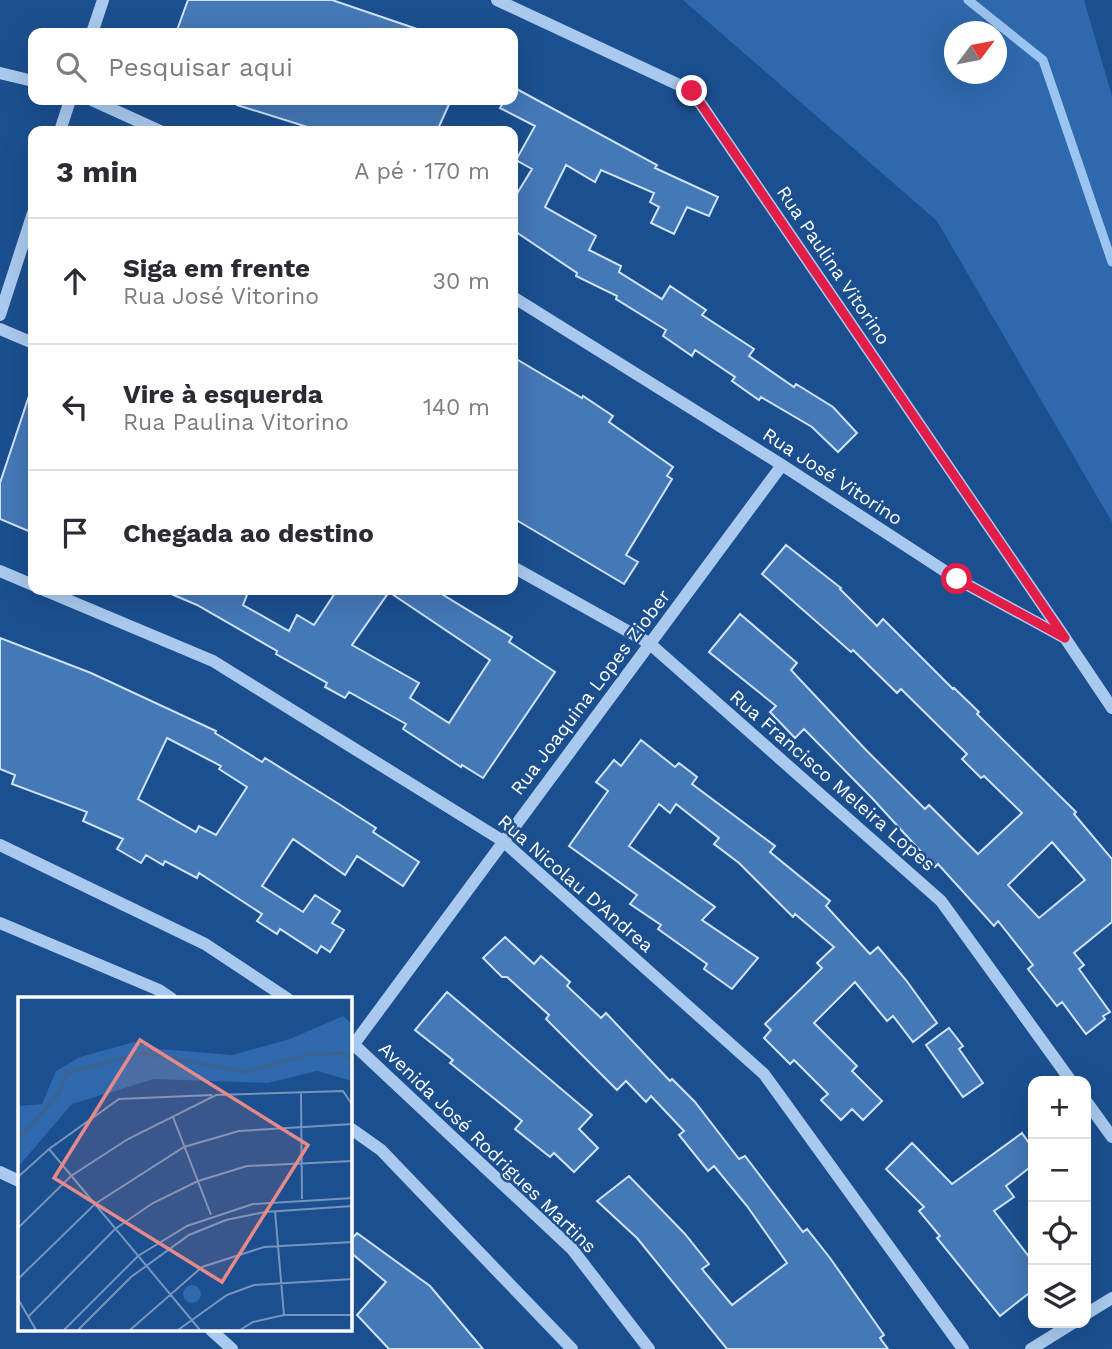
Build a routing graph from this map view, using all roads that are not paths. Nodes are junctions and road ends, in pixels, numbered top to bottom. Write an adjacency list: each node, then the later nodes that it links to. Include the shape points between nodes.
1 (103, 0): 3 (street)
2 (497, 0): 20 (street, Rua Paulina Vitorino, via 692,91)
3 (94, 28)
4 (0, 73): 5 (street)
5 (28, 80)
6 (68, 105): 8 (street)
7 (103, 105): 9 (street)
8 (62, 126)
9 (149, 126)
10 (28, 228): 12 (street)
11 (518, 300): 15 (street, Rua José Vitorino)
12 (0, 315)
13 (0, 329): 14 (street)
14 (28, 341)
15 (782, 465): 20 (street, Rua José Vitorino, via 957,579); 21 (street, Rua Joaquina Lopes Ziober)
16 (518, 570): 21 (street, Rua Francisco Meleira Lopes)
17 (0, 571): 18 (street)
18 (28, 583)
19 (56, 595): 23 (street, Rua Nicolau D'Andrea, via 212,661)
20 (1065, 638): 22 (street, Rua José Vitorino)
21 (649, 643): 23 (street, Rua Joaquina Lopes Ziober); 29 (street, Rua Francisco Meleira Lopes, via 941,901)
22 (1112, 708)
23 (503, 841): 28 (street, Rua Joaquina Lopes Ziober); 42 (street, Rua Nicolau D'Andrea, via 764,1074)
24 (0, 845): 27 (street, via 205,944)
25 (0, 923): 26 (street)
26 (169, 997)
27 (285, 997)
28 (352, 1042): 41 (street, Avenida José Rodrigues Martins, via 572,1249)
29 (1068, 1076)
30 (1091, 1108): 32 (street)
31 (352, 1129): 40 (street, via 382,1150)
32 (1112, 1137)
33 (0, 1172): 34 (street)
34 (18, 1181)
35 (1112, 1298): 36 (street)
36 (1091, 1311)
37 (1065, 1328): 43 (street)
38 (213, 1332): 39 (street)
39 (232, 1349)
40 (572, 1349)
41 (649, 1349)
42 (963, 1349)
43 (1031, 1349)

